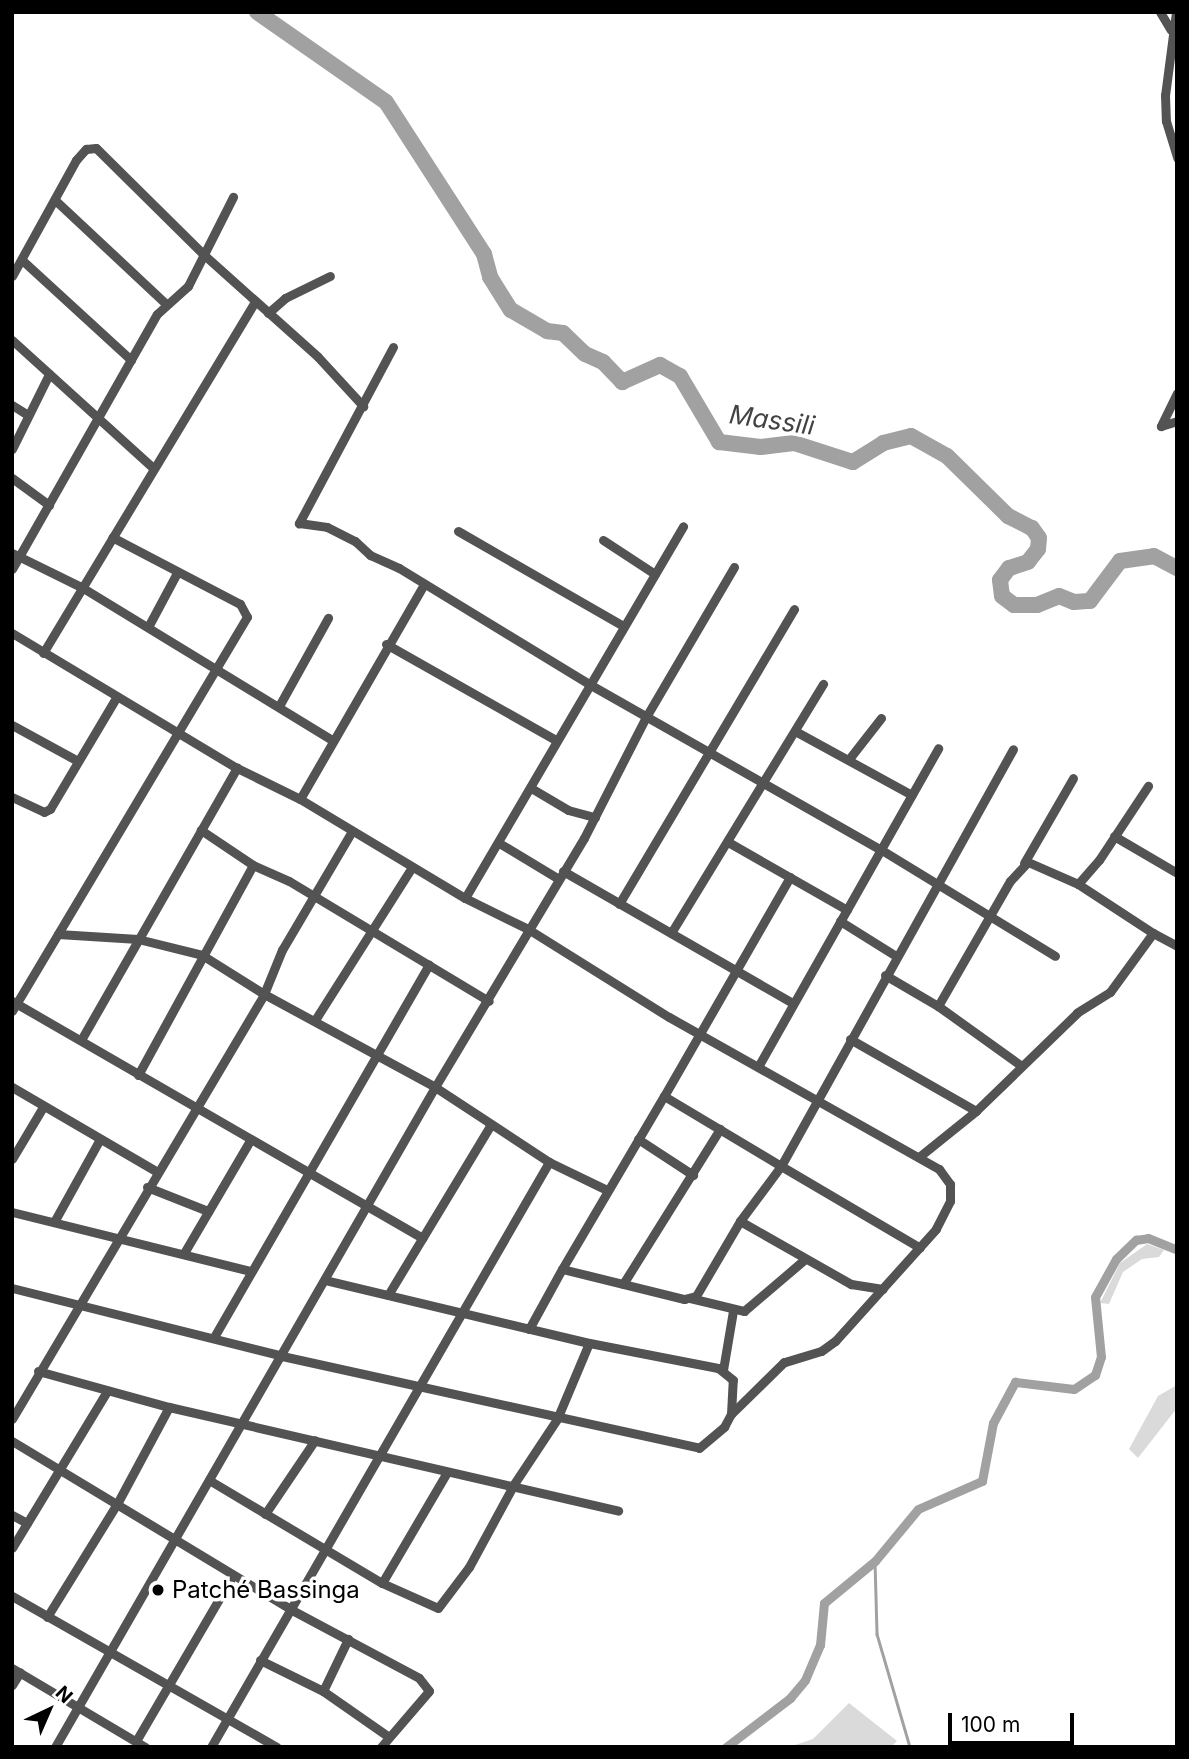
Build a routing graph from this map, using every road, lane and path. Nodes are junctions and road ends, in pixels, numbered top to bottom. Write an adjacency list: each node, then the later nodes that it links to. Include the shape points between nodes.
1 (1160, 12): 3 (street)
2 (1175, 12): 3 (street)
3 (1171, 30): 4 (street, via 1165,108)
4 (1177, 158)
5 (233, 197): 7 (street)
6 (55, 200): 7 (street, via 75,160 86,149 96,148); 8 (street); 12 (street)
7 (203, 254): 11 (street); 12 (street, via 188,286)
8 (22, 260): 9 (street); 16 (street)
9 (12, 276)
10 (330, 276): 13 (street, via 285,298)
11 (255, 302): 13 (street); 25 (street)
12 (165, 303): 16 (street)
13 (268, 313): 20 (street)
14 (12, 340): 17 (street)
15 (393, 347): 20 (street)
16 (131, 360): 22 (street)
17 (49, 374): 21 (street); 22 (street)
18 (1177, 393): 23 (street, via 1161,426)
19 (12, 405): 21 (street)
20 (363, 406): 37 (street, via 298,522 327,527 355,541)
21 (28, 415): 24 (street)
22 (99, 421): 25 (street); 27 (street)
23 (1177, 421)
24 (12, 449)
25 (153, 468): 30 (street)
26 (12, 478): 27 (street)
27 (49, 505): 32 (street)
28 (683, 526): 36 (street)
29 (458, 531): 41 (street)
30 (112, 537): 35 (street); 38 (street)
31 (603, 540): 36 (street)
32 (15, 555): 34 (street); 38 (street)
33 (734, 567): 51 (street)
34 (12, 569)
35 (177, 573): 42 (street); 46 (street, via 246,610 247,617)
36 (655, 574): 41 (street)
37 (423, 586): 44 (street); 47 (street)
38 (83, 588): 42 (street); 45 (street)
39 (794, 609): 60 (street)
40 (327, 618): 50 (street)
41 (623, 626): 47 (street)
42 (148, 627): 46 (street)
43 (12, 633): 45 (street)
44 (386, 644): 56 (street); 57 (street)
45 (43, 653): 49 (street)
46 (215, 667): 50 (street); 55 (street)
47 (589, 684): 51 (street); 57 (street)
48 (823, 684): 54 (street)
49 (117, 696): 55 (street); 62 (street)
50 (279, 706): 56 (street)
51 (646, 717): 60 (street); 71 (street)
52 (881, 718): 61 (street)
53 (12, 725): 62 (street)
54 (795, 731): 61 (street); 65 (street)
55 (179, 733): 63 (street); 94 (street)
56 (332, 740): 70 (street)
57 (556, 740): 67 (street)
58 (938, 748): 68 (street)
59 (1013, 749): 85 (street)
60 (708, 752): 65 (street); 88 (street)
61 (849, 759): 68 (street)
62 (76, 760): 69 (street, via 44,812)
63 (237, 768): 70 (street); 72 (street)
64 (1073, 778): 78 (street)
65 (764, 784): 75 (street); 77 (street)
66 (1147, 786): 74 (street)
67 (531, 788): 71 (street, via 568,810); 76 (street)
68 (912, 795): 77 (street)
69 (12, 797)
70 (300, 799): 73 (street)
71 (595, 817): 82 (street)
72 (201, 830): 79 (street); 97 (street)
73 (351, 833): 80 (street); 86 (street)
74 (1114, 836): 81 (street); 84 (street)
75 (728, 842): 83 (street); 95 (street)
76 (499, 844): 82 (street); 87 (street)
77 (880, 849): 85 (street); 89 (street)
78 (1024, 863): 84 (street, via 1050,868); 90 (street)
79 (253, 865): 86 (street); 99 (street)
80 (412, 867): 87 (street); 93 (street)
81 (1177, 873)
82 (561, 875): 88 (street); 92 (street)
83 (790, 877): 89 (street); 103 (street)
84 (1078, 884): 96 (street)
85 (940, 885): 90 (street); 100 (street)
86 (312, 896): 93 (street); 105 (street)
87 (465, 898): 92 (street)
88 (618, 904): 95 (street)
89 (847, 910): 91 (street)
90 (990, 915): 101 (street); 109 (street)
91 (840, 921): 100 (street); 107 (street)
92 (528, 929): 106 (street); 111 (street)
93 (372, 932): 102 (street); 110 (street)
94 (58, 933): 97 (street); 108 (street)
95 (671, 933): 103 (street)
96 (1153, 933): 98 (street); 116 (street, via 1110,992 1077,1013)
97 (138, 939): 99 (street); 113 (street)
98 (1177, 946)
99 (202, 955): 105 (street); 117 (street)
100 (896, 956): 104 (street)
101 (1055, 956)
102 (429, 965): 106 (street); 114 (street)
103 (736, 972): 107 (street); 111 (street)
104 (885, 975): 109 (street); 112 (street)
105 (264, 994): 110 (street); 123 (street)
106 (489, 1001): 119 (street)
107 (793, 1003): 115 (street)
108 (14, 1005): 113 (street)
109 (938, 1006): 116 (street)
110 (315, 1020): 114 (street)
111 (701, 1035): 115 (street); 120 (street)
112 (849, 1039): 121 (street); 124 (street)
113 (81, 1040): 117 (street)
114 (374, 1055): 119 (street); 135 (street)
115 (759, 1065): 121 (street)
116 (1020, 1065): 124 (street)
117 (138, 1075): 123 (street)
118 (12, 1087): 122 (street)
119 (435, 1087): 125 (street); 139 (street)
120 (664, 1096): 126 (street); 129 (street)
121 (816, 1100): 130 (street); 133 (street)
122 (43, 1107): 127 (street); 131 (street)
123 (194, 1107): 128 (street); 134 (street)
124 (976, 1111): 130 (street)
125 (490, 1126): 132 (street); 145 (street)
126 (720, 1129): 133 (street); 136 (street)
127 (100, 1139): 134 (street); 143 (street)
128 (251, 1139): 135 (street); 140 (street)
129 (638, 1139): 136 (street); 138 (street)
130 (919, 1157): 146 (street, via 939,1169 950,1184 946,1214)
131 (12, 1159)
132 (549, 1162): 138 (street); 159 (street)
133 (781, 1166): 142 (street); 146 (street)
134 (156, 1171): 137 (street)
135 (307, 1171): 139 (street); 150 (street)
136 (693, 1175): 152 (street)
137 (147, 1187): 140 (street); 144 (street)
138 (607, 1190): 149 (street)
139 (367, 1205): 145 (street); 151 (street)
140 (208, 1211): 147 (street)
141 (12, 1212): 143 (street)
142 (740, 1221): 148 (street); 156 (street, via 701,1290)
143 (54, 1222): 144 (street)
144 (117, 1236): 147 (street); 157 (street)
145 (423, 1238): 155 (street)
146 (920, 1248): 154 (street)
147 (184, 1253): 150 (street)
148 (804, 1260): 154 (street, via 852,1284); 158 (street, via 750,1307)
149 (562, 1269): 152 (street); 160 (street)
150 (251, 1271): 161 (street)
151 (325, 1280): 155 (street); 163 (street)
152 (623, 1284): 156 (street)
153 (13, 1289): 157 (street)
154 (883, 1289): 169 (street, via 835,1340 821,1351 785,1362)
155 (388, 1295): 159 (street)
156 (690, 1298): 158 (street)
157 (78, 1304): 161 (street); 165 (street)
158 (733, 1311): 164 (street)
159 (463, 1313): 160 (street); 166 (street)
160 (529, 1329): 162 (street)
161 (214, 1337): 163 (street)
162 (589, 1343): 164 (street); 171 (street)
163 (282, 1356): 166 (street); 172 (street)
164 (723, 1370): 169 (street, via 736,1388)
165 (38, 1371): 167 (street); 170 (street)
166 (422, 1388): 171 (street); 175 (street)
167 (107, 1391): 168 (street); 176 (street)
168 (169, 1407): 172 (street); 180 (street)
169 (732, 1414): 171 (street, via 699,1448)
170 (12, 1419)
171 (557, 1419): 179 (street)
172 (244, 1423): 173 (street); 178 (street)
173 (315, 1440): 175 (street); 182 (street)
174 (12, 1441): 176 (street)
175 (379, 1455): 177 (street); 187 (street)
176 (60, 1470): 180 (street); 184 (street)
177 (447, 1472): 179 (street); 189 (street)
178 (209, 1480): 182 (street); 185 (street)
179 (514, 1484): 181 (street); 189 (street, via 469,1567 440,1607 425,1605)
180 (118, 1502): 185 (street); 192 (street)
181 (618, 1511)
182 (265, 1514): 187 (street)
183 (12, 1515): 184 (street)
184 (27, 1523): 186 (street)
185 (173, 1537): 188 (street); 194 (street)
186 (12, 1548)
187 (324, 1549): 189 (street); 191 (street)
188 (233, 1575): 191 (street); 197 (street)
189 (382, 1583)
190 (12, 1596): 192 (street)
191 (290, 1609): 193 (street); 195 (street)
192 (47, 1617): 194 (street)
193 (348, 1639): 199 (street); 202 (street, via 419,1678 429,1691)
194 (112, 1652): 197 (street); 200 (street)
195 (260, 1660): 199 (street); 201 (street)
196 (16, 1670): 198 (street); 200 (street)
197 (170, 1683): 201 (street); 203 (street)
198 (12, 1685)
199 (323, 1691): 202 (street)
200 (79, 1707): 203 (street); 204 (street)
201 (228, 1717): 206 (street); 207 (street)
202 (389, 1737): 208 (street)
203 (136, 1741): 205 (street)
204 (55, 1747)
205 (145, 1747)
206 (211, 1747)
207 (277, 1747)
208 (381, 1747)

